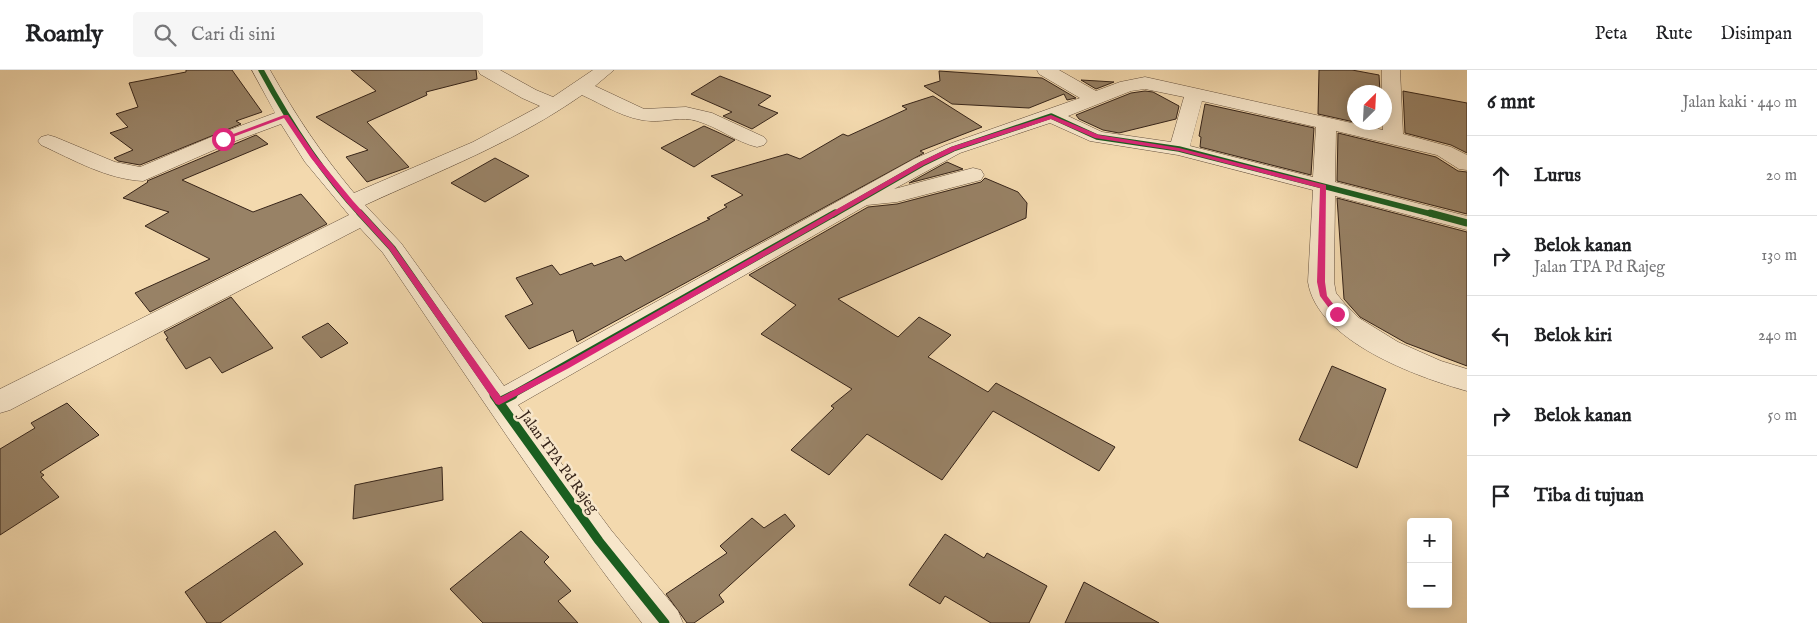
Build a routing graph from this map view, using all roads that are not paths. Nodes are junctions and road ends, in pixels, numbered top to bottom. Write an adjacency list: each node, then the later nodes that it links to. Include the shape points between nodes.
1 (261, 70): 10 (street, Jalan TPA Pd Rajeg)
2 (487, 70): 9 (street)
3 (605, 70): 6 (street)
4 (1046, 70): 8 (street)
5 (1389, 70): 13 (street)
6 (581, 87): 9 (street); 15 (street, via 637,113 698,115)
7 (1195, 93): 8 (street, via 1144,83); 12 (street); 16 (street)
8 (1094, 98): 11 (street)
9 (555, 105): 21 (street)
10 (286, 116): 14 (street, via 143,174 119,171); 21 (street, Jalan TPA Pd Rajeg)
11 (1051, 116): 16 (street, via 1097,137); 20 (street, via 953,148)
12 (1326, 123): 13 (street); 19 (street)
13 (1394, 138): 17 (street, via 1444,152)
14 (48, 140)
15 (757, 141)
16 (1179, 149): 19 (street)
17 (1467, 164)
18 (974, 175): 20 (street, via 894,198)
19 (1324, 186): 22 (street); 23 (street, via 1321,282 1324,296 1337,314 1377,343 1419,364)
20 (858, 200): 25 (street)
21 (357, 210): 24 (street); 25 (street, Jalan TPA Pd Rajeg, via 392,248)
22 (1467, 223)
23 (1467, 380)
24 (0, 402)
25 (499, 402): 26 (street, Jalan TPA Pd Rajeg, via 599,541)
26 (665, 623)

